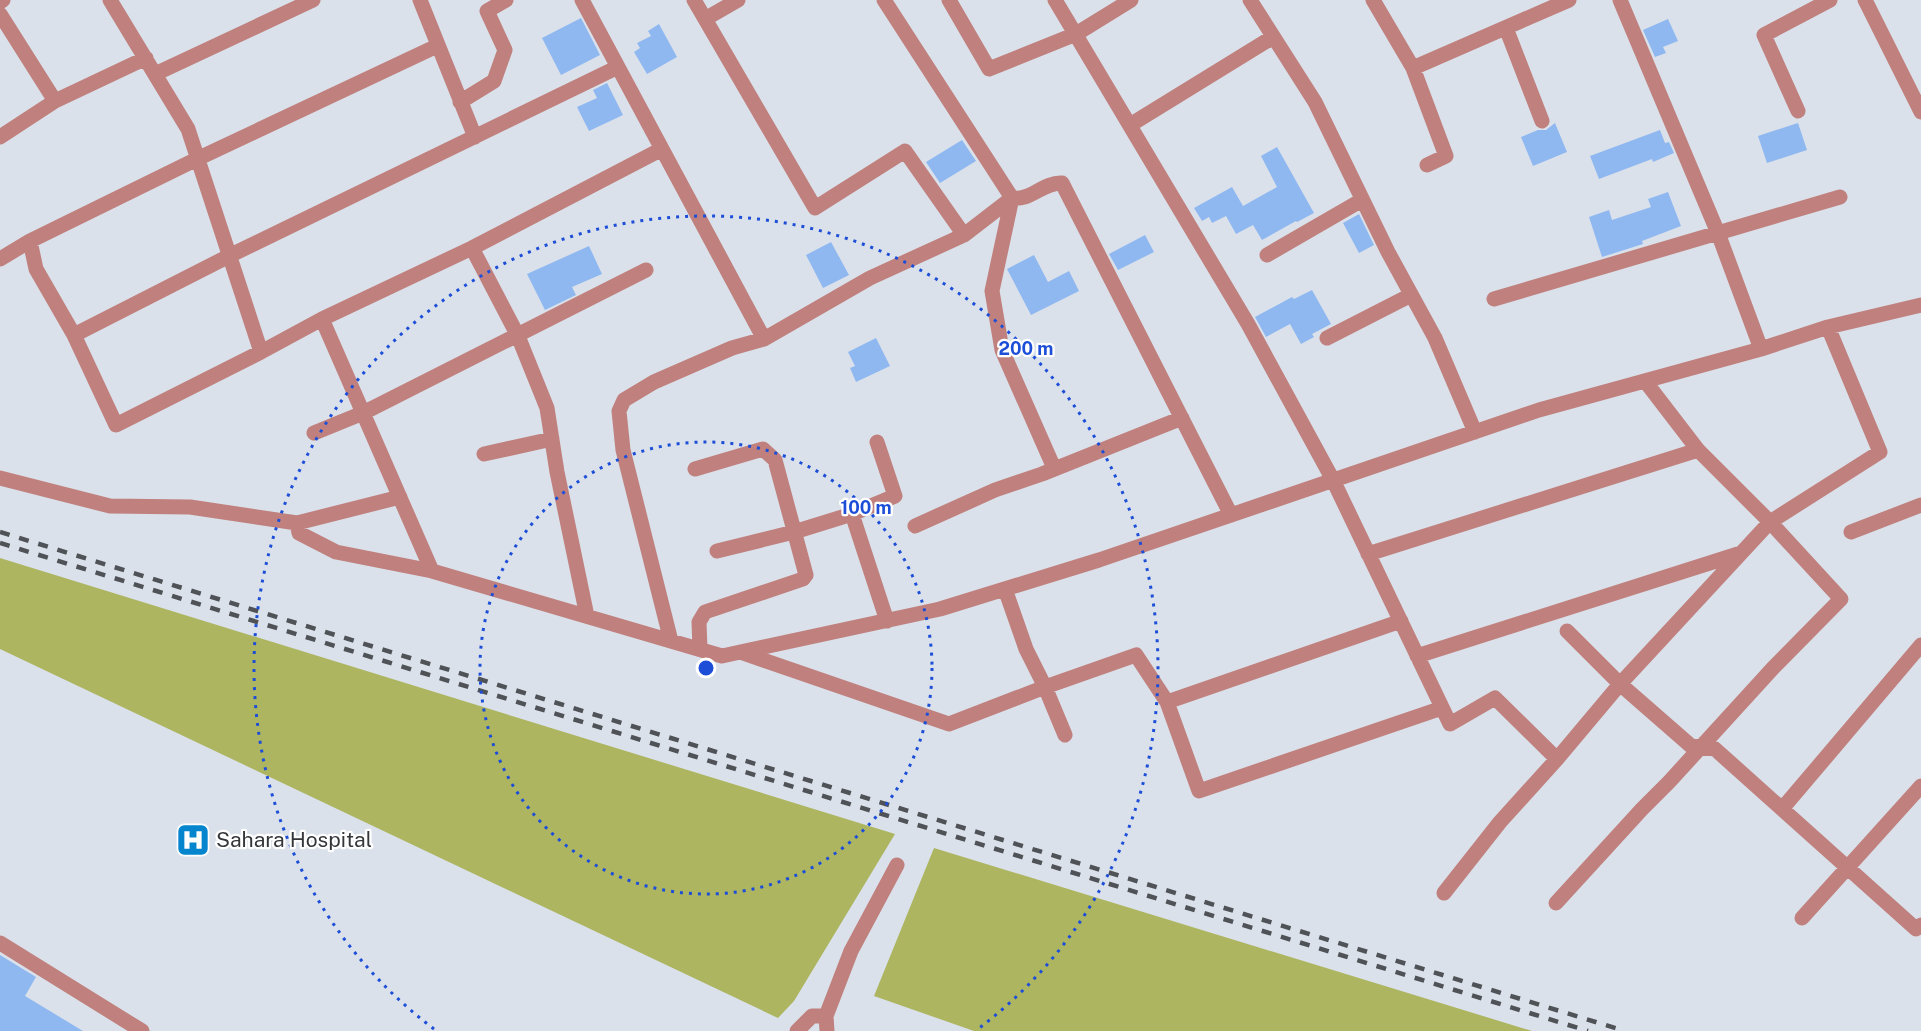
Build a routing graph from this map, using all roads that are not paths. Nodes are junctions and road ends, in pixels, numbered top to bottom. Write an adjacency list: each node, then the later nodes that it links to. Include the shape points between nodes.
1 (110, 0): 24 (street)
2 (313, 0): 27 (street)
3 (420, 0): 23 (street)
4 (506, 0): 30 (street, via 487,11 505,50 495,81)
5 (582, 0): 25 (street)
6 (694, 0): 19 (street)
7 (738, 0): 19 (street)
8 (884, 0): 41 (street)
9 (949, 0): 21 (street, via 989,69)
10 (1055, 0): 21 (street)
11 (1131, 0): 21 (street)
12 (1250, 0): 22 (street)
13 (1373, 0): 26 (street)
14 (1569, 0): 20 (street)
15 (1620, 0): 43 (street)
16 (1830, 0): 31 (street, via 1764,35)
17 (1865, 0): 28 (street)
18 (0, 14): 29 (street)
19 (705, 19): 44 (street, via 815,208 905,151)
20 (1506, 28): 26 (street); 33 (street)
21 (1076, 34): 34 (street)
22 (1273, 37): 34 (street); 42 (street, via 1315,102)
23 (437, 46): 30 (street); 38 (street)
24 (146, 58): 27 (street); 29 (street)
25 (618, 67): 36 (street); 37 (street)
26 (1413, 68): 39 (street, via 1446,156)
27 (155, 74): 38 (street, via 188,129)
28 (1917, 95): 32 (street)
29 (55, 101): 35 (street)
30 (460, 102): 36 (street)
31 (1798, 111)
32 (1921, 112)
33 (1542, 121)
34 (1130, 125): 74 (street, via 1248,324)
35 (0, 136)
36 (476, 137): 48 (street)
37 (662, 149): 46 (street); 59 (street)
38 (197, 159): 45 (street); 48 (street)
39 (1427, 165)
40 (1840, 197): 43 (street)
41 (1012, 198): 44 (street); 64 (street, via 1025,198 1062,183); 71 (street, via 992,291 1002,350)
42 (1362, 200): 47 (street); 51 (street)
43 (1718, 233): 52 (street); 60 (street)
44 (963, 235): 59 (street, via 870,278)
45 (30, 241): 49 (street); 56 (street, via 36,269)
46 (472, 248): 54 (street); 57 (street)
47 (1267, 255)
48 (229, 256): 56 (street); 61 (street)
49 (0, 259)
50 (646, 270): 57 (street)
51 (1411, 295): 58 (street); 65 (street, via 1435,338)
52 (1494, 299)
53 (1921, 305): 55 (street)
54 (322, 319): 61 (street); 63 (street)
55 (1828, 327): 60 (street); 79 (street, via 1880,452)
56 (74, 335): 61 (street, via 116,425)
57 (518, 336): 63 (street); 67 (street, via 547,408)
58 (1327, 338)
59 (764, 339): 93 (street, via 732,348 654,382 624,400 619,411 623,450)
60 (1761, 349): 62 (street)
61 (261, 352)
62 (1645, 381): 65 (street); 69 (street)
63 (363, 413): 66 (street); 75 (street)
64 (1182, 418): 71 (street); 78 (street)
65 (1475, 432): 74 (street)
66 (314, 433)
67 (552, 439): 70 (street); 89 (street)
68 (877, 442): 77 (street, via 896,496)
69 (1698, 450): 79 (street); 86 (street)
70 (484, 454)
71 (1054, 468): 81 (street)
72 (696, 469): 82 (street, via 763,449 775,460)
73 (0, 478): 80 (street, via 110,506 190,507)
74 (1333, 480): 78 (street); 86 (street)
75 (400, 497): 80 (street); 87 (street)
76 (1921, 505): 83 (street)
77 (852, 514): 82 (street); 90 (street)
78 (1231, 515): 88 (street)
79 (1770, 522): 85 (street); 103 (street, via 1840,599)
80 (297, 523): 87 (street, via 299,533 336,552)
81 (915, 526)
82 (794, 532): 84 (street); 95 (street, via 806,575 803,579 705,612 699,621)
83 (1851, 532)
84 (717, 551)
85 (1741, 553): 97 (street); 98 (street)
86 (1368, 554): 91 (street)
87 (432, 571): 89 (street)
88 (1005, 589): 90 (street); 99 (street, via 1026,649)
89 (587, 616): 93 (street)
90 (887, 621): 96 (street)
91 (1401, 621): 97 (street); 100 (street)
92 (1567, 631): 98 (street)
93 (671, 641): 95 (street)
94 (1921, 645): 106 (street)
95 (700, 649): 96 (street, via 722,656)
96 (740, 652): 99 (street, via 949,724)
97 (1417, 656): 101 (street)
98 (1620, 684): 103 (street, via 1691,746); 104 (street)
99 (1045, 687): 100 (street, via 1136,655); 102 (street)
100 (1167, 702): 101 (street, via 1199,791)
101 (1442, 708): 104 (street, via 1450,724 1496,698)
102 (1065, 735)
103 (1700, 747): 106 (street, via 1715,749); 110 (street)
104 (1557, 759): 109 (street)
105 (1921, 786): 108 (street)
106 (1782, 809): 108 (street)
107 (897, 865): 114 (street, via 851,951)
108 (1847, 867): 111 (street); 112 (street, via 1916,929)
109 (1444, 893)
110 (1556, 903)
111 (1802, 918)
112 (1921, 926)
113 (0, 943): 115 (street)
114 (826, 1024): 116 (street, via 812,1016)
115 (142, 1031)
116 (797, 1031)

